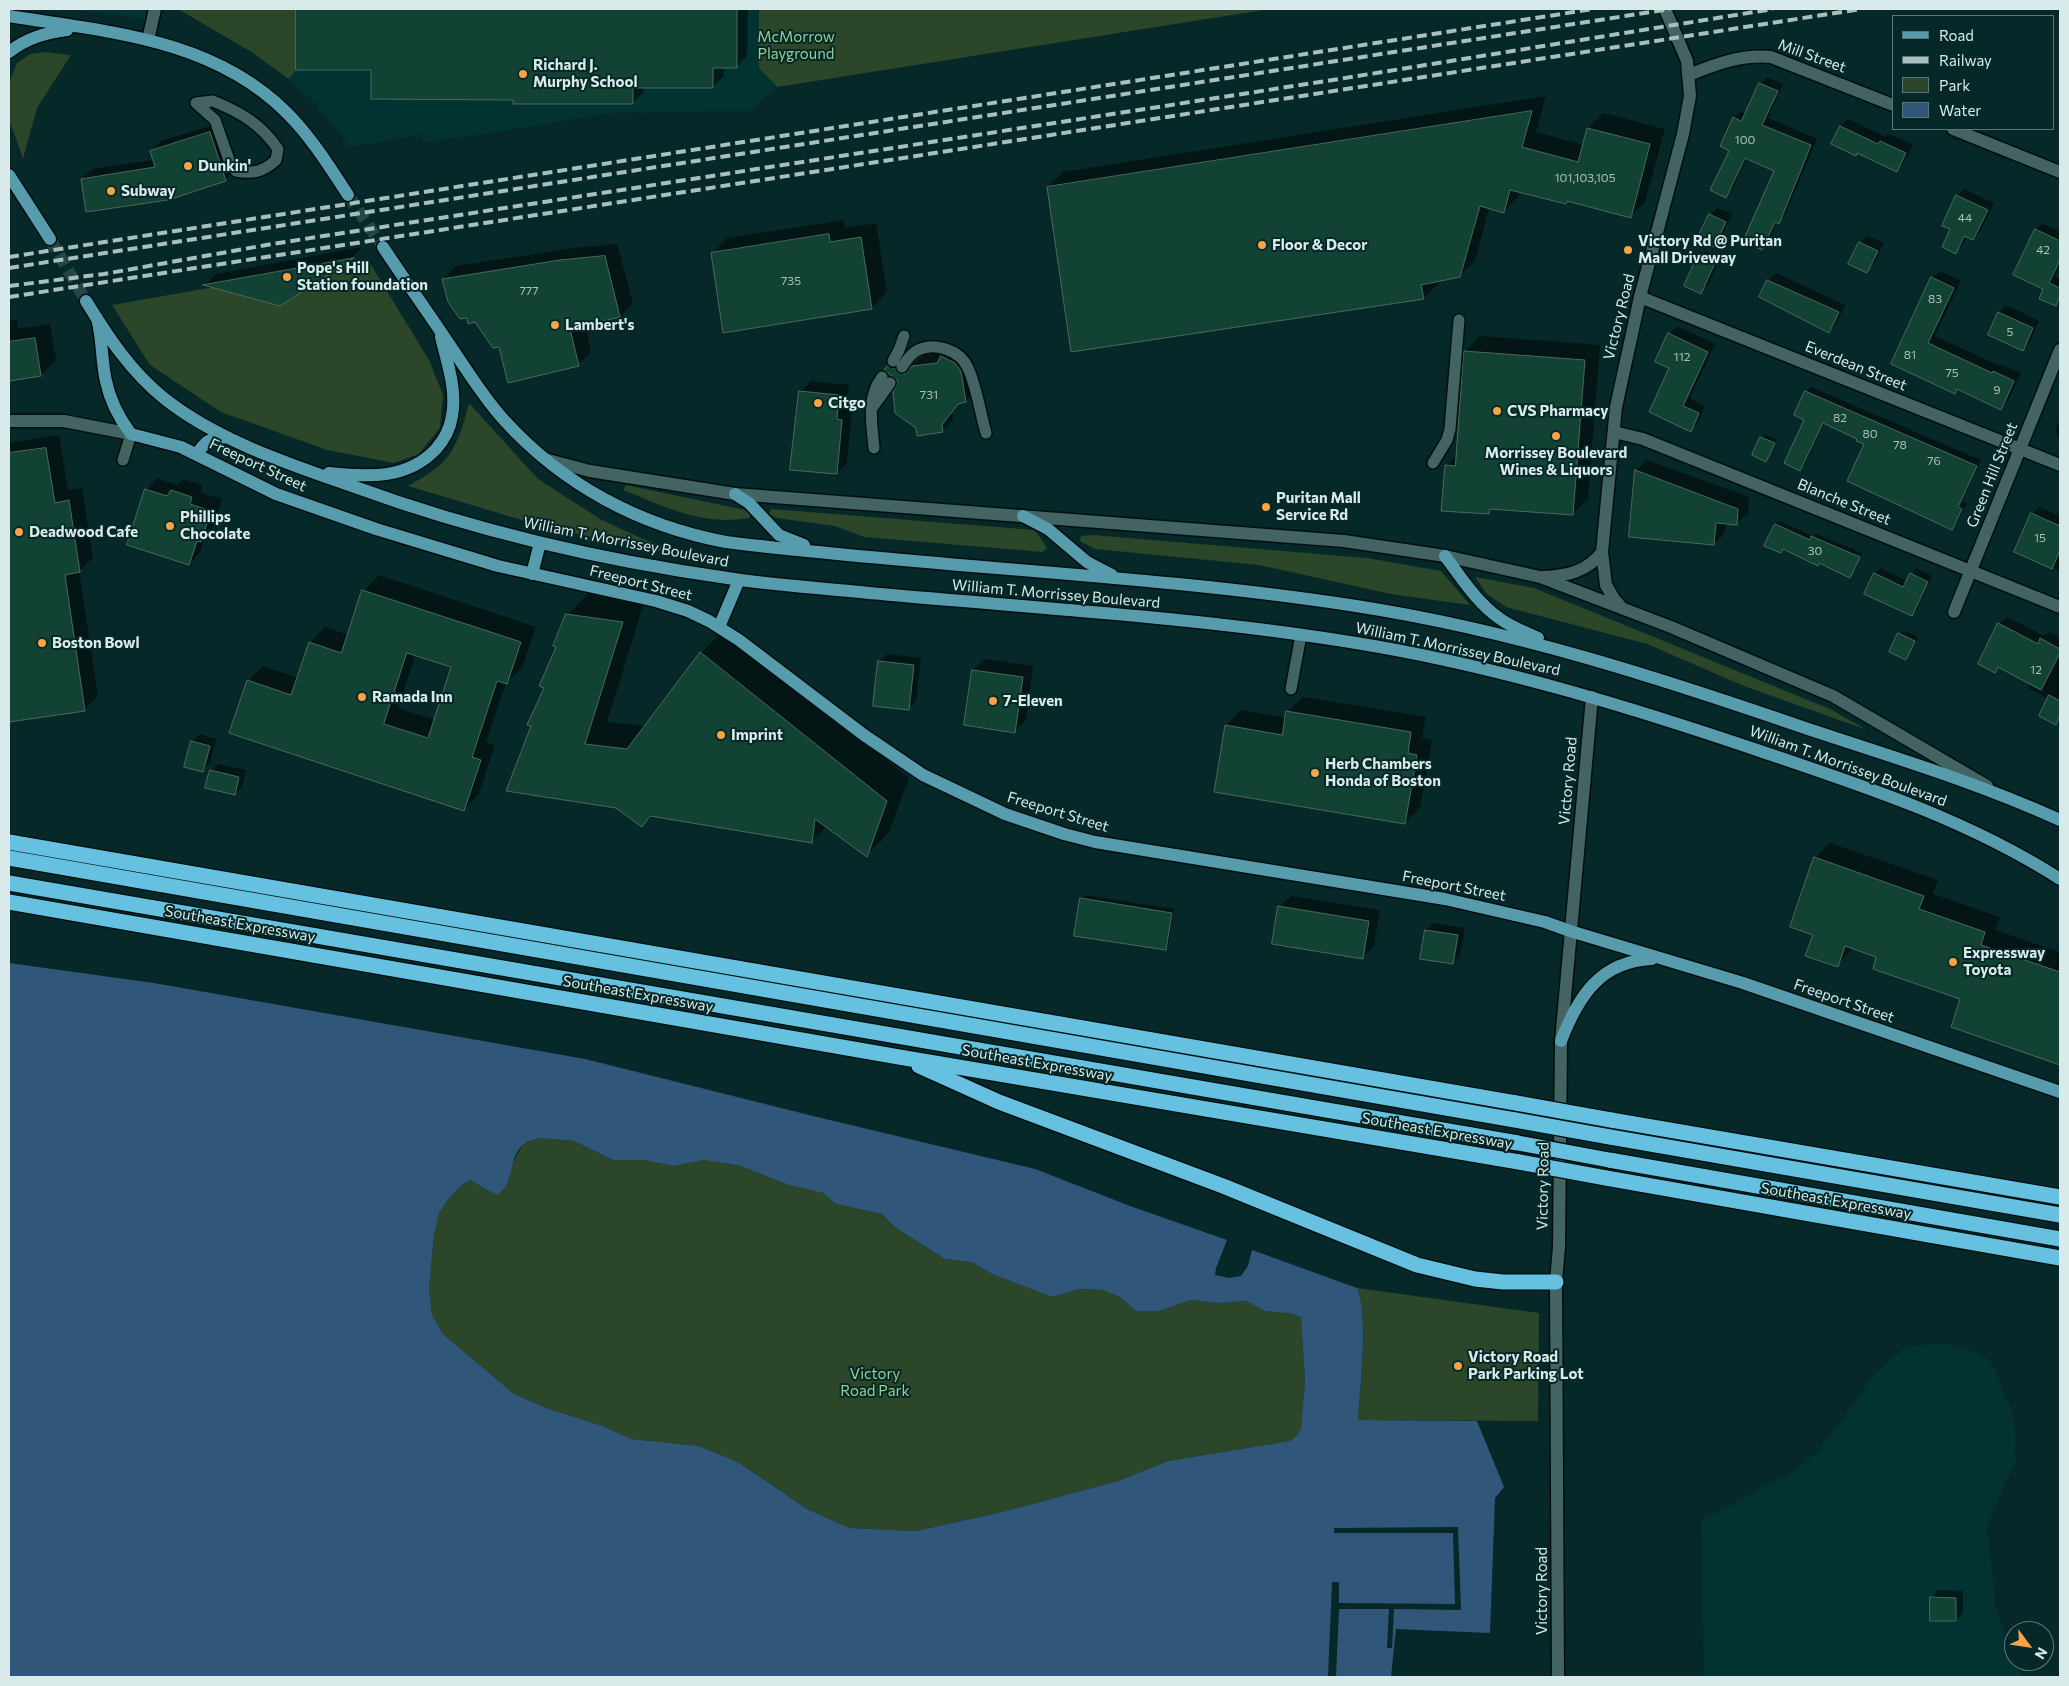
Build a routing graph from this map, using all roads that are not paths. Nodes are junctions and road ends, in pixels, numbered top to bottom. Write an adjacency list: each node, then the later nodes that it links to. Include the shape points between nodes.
1 (155, 9): 5 (street)
2 (1665, 9): 7 (street, Victory Road, via 1682,46)
3 (9, 16): 4 (main road)
4 (82, 28): 5 (main road); 6 (main road, via 42,34)
5 (148, 40): 13 (main road, via 178,47 209,60 269,96 306,134)
6 (9, 52)
7 (1689, 75): 9 (street, Mill Street, via 1732,60 1771,57); 16 (street, Victory Road, via 1686,124)
8 (196, 103): 8 (lane, via 213,101 254,121 278,148 276,160 267,168 251,174 236,171 230,163 215,120)
9 (1892, 104)
10 (1955, 130): 11 (street)
11 (2060, 172)
12 (9, 175): 14 (main road)
13 (348, 195)
14 (50, 240)
15 (383, 247): 20 (main road, William T. Morrissey Boulevard)
16 (1640, 297): 25 (street, Victory Road, via 1622,376); 30 (street, Everdean Street)
17 (86, 301): 18 (main road, William T. Morrissey Boulevard)
18 (97, 318): 27 (main road, via 110,398); 28 (main road, William T. Morrissey Boulevard, via 128,364 151,387 192,418)
19 (1460, 320): 34 (lane, via 1450,428 1447,440)
20 (438, 328): 32 (main road, William T. Morrissey Boulevard, via 488,401); 36 (main road, via 453,400 448,432 441,444 415,466 399,472 374,476)
21 (904, 336): 26 (lane, via 898,364 926,348 940,347 954,354 968,368)
22 (2060, 350): 30 (street, Green Hill Street)
23 (886, 380): 29 (lane, via 872,395)
24 (9, 421): 27 (street, Freeport Street, via 64,421)
25 (1614, 432): 40 (street, Victory Road); 43 (street, Blanche Street, via 1643,439)
26 (986, 433)
27 (131, 434): 31 (main road, Freeport Street, via 172,444); 33 (lane)
28 (238, 441): 31 (main road, via 213,438); 36 (main road, William T. Morrissey Boulevard)
29 (874, 448)
30 (2020, 449): 35 (street, Everdean Street); 43 (street, Green Hill Street)
31 (197, 455): 44 (main road, Freeport Street, via 256,485 315,508 429,546)
32 (540, 455): 37 (street, via 582,470); 41 (main road, William T. Morrissey Boulevard, via 598,496 632,514 672,529 726,542)
33 (123, 460)
34 (1433, 463)
35 (2060, 465)
36 (309, 470): 39 (main road, William T. Morrissey Boulevard, via 417,509)
37 (735, 494): 38 (street); 41 (main road, via 749,503 779,535 796,543)
38 (1023, 516): 42 (street, via 1373,544); 47 (main road, via 1048,529 1087,562)
39 (540, 543): 44 (main road); 46 (main road, William T. Morrissey Boulevard, via 637,564)
40 (1602, 552): 45 (street, via 1594,562 1578,571); 49 (street, Victory Road, via 1608,590)
41 (838, 553): 47 (main road, William T. Morrissey Boulevard)
42 (1445, 556): 45 (street); 53 (main road, via 1476,596 1499,618)
43 (1971, 571): 48 (street, Blanche Street); 50 (street, Green Hill Street)
44 (532, 574): 51 (main road, Freeport Street, via 664,603)
45 (1540, 577): 49 (street)
46 (739, 580): 51 (main road); 52 (main road, William T. Morrissey Boulevard)
47 (1136, 581): 53 (main road, William T. Morrissey Boulevard, via 1359,607 1471,628)
48 (2060, 608)
49 (1626, 611): 56 (street, via 1833,696)
50 (1954, 612)
51 (719, 626): 63 (main road, Freeport Street, via 923,775 1005,814 1095,842 1445,899 1545,922)
52 (1301, 635): 54 (lane); 55 (main road, William T. Morrissey Boulevard, via 1458,663)
53 (1580, 655): 56 (main road, William T. Morrissey Boulevard, via 1695,690)
54 (1291, 689)
55 (1592, 696): 60 (main road, William T. Morrissey Boulevard, via 1918,807 1976,832); 63 (street, Victory Road)
56 (2008, 798): 57 (main road, William T. Morrissey Boulevard)
57 (2060, 820)
58 (9, 842): 68 (highway, bridge)
59 (9, 858): 69 (highway, bridge)
60 (2060, 879)
61 (9, 883): 70 (highway, bridge)
62 (9, 902): 66 (highway, Southeast Expressway)
63 (1570, 931): 64 (main road, Freeport Street); 65 (street, Victory Road)
64 (1660, 958): 65 (main road, via 1621,964 1601,977 1575,1008); 67 (main road, Freeport Street, via 1744,982)
65 (1561, 1041): 72 (street, Victory Road)
66 (899, 1057): 71 (highway, Southeast Expressway, bridge); 72 (highway, via 999,1102 1208,1180 1417,1265 1475,1279)
67 (2060, 1092)
68 (2060, 1198)
69 (2060, 1215)
70 (2060, 1239)
71 (2060, 1258)
72 (1556, 1282): 73 (street, Victory Road)
73 (1558, 1677)

